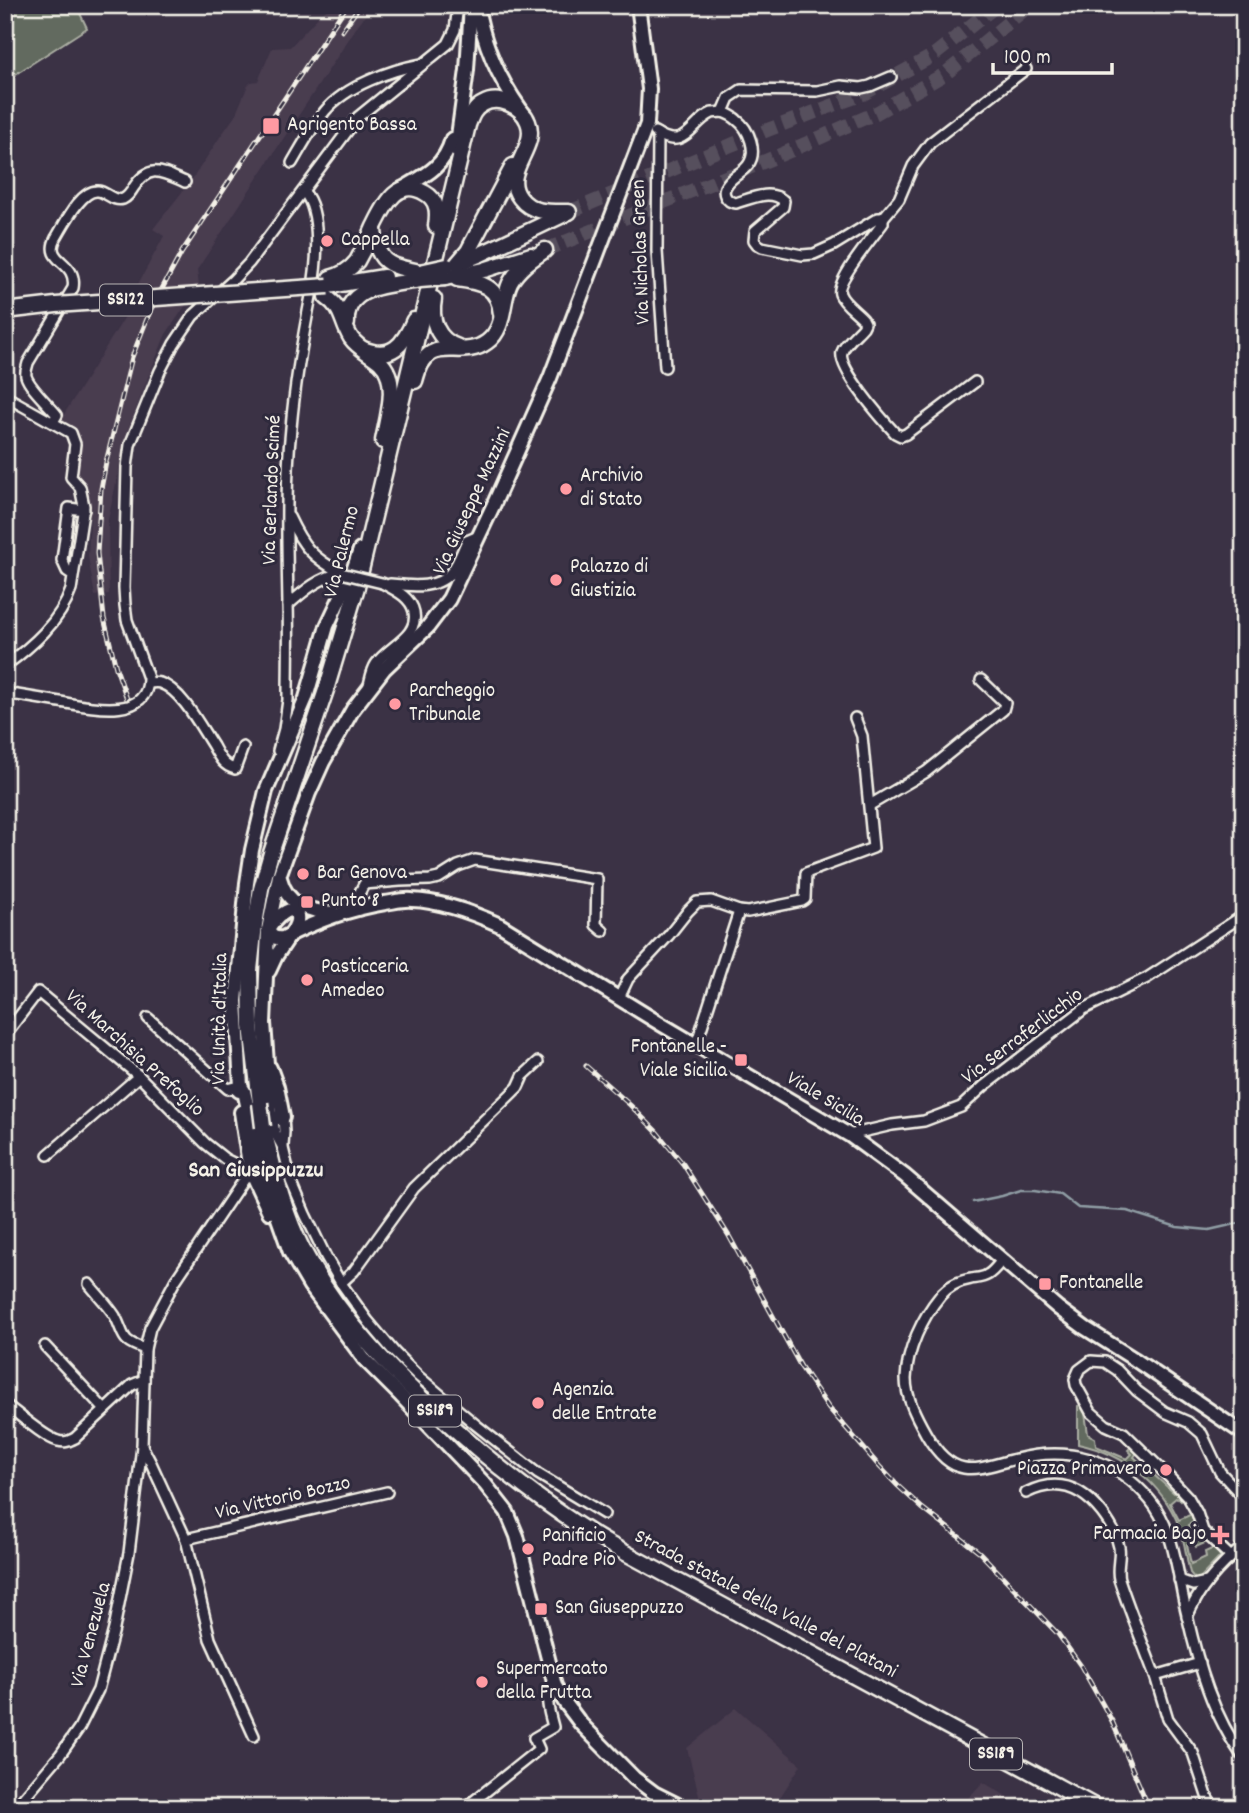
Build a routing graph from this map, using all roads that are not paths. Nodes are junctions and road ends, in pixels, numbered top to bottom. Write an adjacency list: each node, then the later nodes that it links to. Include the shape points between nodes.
1 (458, 5): 5 (street, via 454,35)
2 (471, 5): 8 (street, Via Palermo)
3 (477, 5): 10 (street, via 493,62)
4 (638, 5): 11 (street, Via Giuseppe Mazzini, via 649,89)
5 (424, 64): 14 (street, via 377,76 332,103); 16 (street, via 359,117)
6 (1026, 69): 19 (street, via 930,144)
7 (891, 77): 9 (street, via 861,88 741,90 729,98)
8 (464, 94): 17 (street, via 447,154 433,170); 18 (street, Via Palermo)
9 (723, 111): 12 (street, via 712,113 680,138); 19 (street, via 742,124 752,152 749,164 726,186 726,198 736,203 764,195 784,201 755,231 754,240 760,246 814,254)
10 (523, 113): 13 (main road, via 531,132); 18 (main road, via 499,101 476,109)
11 (647, 124): 12 (street); 36 (street, Via Giuseppe Mazzini, via 550,378)
12 (658, 134): 29 (street, Via Nicholas Green, via 657,251)
13 (525, 147): 22 (main road, via 468,251); 22 (main road, via 514,175 520,199 536,210 569,212)
14 (292, 163)
15 (185, 181): 32 (street, via 154,171 144,175 124,198 88,192 53,243 57,258 73,274 73,288 28,363 26,376 57,415)
16 (304, 192): 35 (street, Via Gerlando Scimé, via 314,216 316,269 290,429); 45 (street, via 249,263 193,316 160,371 130,445 125,604)
17 (395, 193): 20 (main road); 22 (main road, via 415,189 435,204)
18 (451, 194): 21 (main road, Via Palermo)
19 (883, 218): 30 (street, via 839,287 840,296 865,323 842,353 844,366 867,401 901,436)
20 (374, 227): 22 (main road, via 377,250 386,262); 23 (main road, via 352,267)
21 (444, 227): 22 (main road, Via Palermo); 28 (main road, via 445,258 433,303 434,321 445,341)
22 (437, 272): 23 (main road); 25 (main road, via 487,287 499,302); 25 (main road, via 506,264 545,250 510,282); 26 (main road, via 362,292 348,308); 27 (main road, via 404,341 386,352); 33 (main road, Via Palermo)
23 (328, 287): 24 (main road, SS122, bridge); 26 (main road)
24 (5, 311)
25 (501, 318): 28 (main road, via 488,341)
26 (347, 328): 27 (main road)
27 (363, 349): 33 (main road, via 385,368 392,387)
28 (466, 349): 47 (main road, via 439,350 418,370 356,610)
29 (665, 368)
30 (975, 382)
31 (5, 396): 32 (street)
32 (53, 422): 34 (street, via 75,440 71,477 80,487)
33 (377, 503): 47 (main road, Via Palermo); 52 (street, Via Unità d'Italia, via 353,572 327,626 306,698)
34 (84, 510): 38 (street); 38 (street, via 69,508 62,560)
35 (287, 513): 37 (street, via 314,557); 40 (street, Via Gerlando Scimé)
36 (479, 536): 39 (street, via 467,541 454,569 442,580 418,586); 46 (street, Via Giuseppe Mazzini, via 445,606)
37 (341, 573): 39 (street, bridge); 40 (street, via 317,582)
38 (73, 575): 41 (street, via 62,610)
39 (382, 583): 46 (street, via 413,606 415,623 377,662)
40 (288, 605): 52 (street, Via Gerlando Scimé, via 287,710)
41 (22, 653): 42 (street); 43 (street)
42 (5, 660)
43 (5, 666)
44 (981, 680): 53 (street, via 1005,703 1003,710 926,772)
45 (149, 683): 48 (street, via 134,703 103,709); 50 (street, via 160,683 179,697 229,767 235,769)
46 (369, 688): 54 (street, Via Giuseppe Mazzini, via 323,762)
47 (326, 690): 51 (main road, Via Palermo)
48 (5, 693)
49 (855, 718): 53 (street, via 862,736)
50 (243, 747)
51 (302, 762): 54 (street, via 277,852); 70 (main road, Via Palermo, via 271,853 255,924 251,1026)
52 (266, 791): 69 (street, Via Unità d'Italia, via 247,883 236,1001)
53 (870, 805): 56 (street, via 873,848 806,873 802,901)
54 (281, 882): 55 (street); 59 (street, Via Giuseppe Mazzini)
55 (298, 909): 57 (street); 59 (street, via 281,915); 61 (street)
56 (738, 911): 63 (street, via 711,901 696,902 628,979); 66 (street)
57 (346, 912): 60 (street, via 364,884 430,880 475,860 597,879 596,925); 61 (street); 63 (street, Viale Sicilia, via 410,900 471,913 500,925)
58 (1244, 915): 72 (street, Via Serraferlicchio, via 1147,978 1084,1009 961,1107 924,1121)
59 (268, 930): 61 (street, via 276,939); 62 (street, Via Giuseppe Mazzini)
60 (603, 931)
61 (291, 934): 62 (street, Via Giuseppe Mazzini)
62 (265, 985): 70 (street, Via Giuseppe Mazzini, via 268,1062 277,1087)
63 (619, 998): 66 (street, Viale Sicilia)
64 (148, 1018): 69 (street, via 228,1089)
65 (5, 1035): 68 (street, Via Marchisia Prefoglio, via 38,992)
66 (696, 1045): 72 (street, Viale Sicilia)
67 (538, 1062): 80 (street, via 414,1188)
68 (139, 1076): 74 (street); 75 (street, Via Marchisia Prefoglio, via 205,1143)
69 (242, 1086): 70 (street, Via Unità d'Italia, via 239,1091)
70 (260, 1105): 71 (main road, Strada statale della Valle del Platani, bridge); 71 (street, Via Giuseppe Mazzini); 73 (street, Via Unità d'Italia)
71 (267, 1121): 73 (street, Via Unità d'Italia); 80 (street, Via Giuseppe Mazzini, via 284,1132 291,1181); 107 (main road, Strada statale della Valle del Platani / SS189, via 287,1212 319,1278 373,1350 477,1449 573,1524)
72 (849, 1135): 79 (street, Viale Sicilia, via 905,1176)
73 (252, 1152): 75 (street); 76 (street, Via Unità d'Italia); 77 (street, Via Unità d'Italia)
74 (48, 1155)
75 (234, 1163): 76 (street, Via Marchisia Prefoglio)
76 (250, 1171): 77 (street); 78 (street, Via Unità d'Italia); 83 (street, Via Venezuela, via 175,1281 150,1328)
77 (273, 1204): 78 (street, Via Unità d'Italia)
78 (286, 1240): 101 (street, Via Unità d'Italia, via 310,1286 364,1359 507,1512)
79 (1002, 1260): 87 (street, Viale Sicilia, via 1084,1328); 96 (street, via 988,1275 948,1288 916,1336 906,1380 908,1394 932,1446 963,1468 1056,1453 1111,1467 1138,1487 1162,1518)
80 (341, 1283): 92 (street, Via Giuseppe Mazzini, via 395,1353 425,1382 538,1474)
81 (89, 1284): 83 (street, via 115,1317 124,1339)
82 (45, 1346): 86 (street)
83 (145, 1349): 84 (street, Via Venezuela)
84 (144, 1380): 86 (street); 88 (street, Via Venezuela)
85 (5, 1405): 86 (street, via 52,1439 64,1442 75,1438)
86 (105, 1410)
87 (1244, 1434)
88 (142, 1446): 93 (street, Via Venezuela); 104 (street, Via Venezuela, via 130,1553 98,1690 79,1728)
89 (387, 1492): 93 (street, Via Vittorio Bozzo)
90 (1026, 1493): 100 (street, via 1043,1486 1081,1491 1109,1522 1119,1547 1118,1577)
91 (1244, 1498): 95 (street, via 1220,1472 1202,1434 1188,1422 1166,1412 1105,1362 1086,1363 1079,1370 1075,1379 1091,1412 1124,1433 1169,1477 1188,1497 1203,1531)
92 (604, 1514)
93 (186, 1539): 102 (street, Via Venezuela, via 210,1639)
94 (1244, 1546): 95 (street)
95 (1231, 1557): 97 (street)
96 (1179, 1580): 97 (street, via 1193,1585); 98 (street)
97 (1208, 1581): 98 (street)
98 (1187, 1617): 99 (street)
99 (1200, 1663): 100 (street); 103 (street, via 1227,1733)
100 (1155, 1676): 108 (street, via 1168,1719 1193,1753)
101 (555, 1686): 105 (street, via 547,1702 553,1727 534,1738 538,1749); 106 (street, Via Unità d'Italia, via 580,1724 634,1778)
102 (254, 1736)
103 (1244, 1758)
104 (15, 1808)
105 (465, 1808)
106 (684, 1808)
107 (1098, 1808)
108 (1211, 1808)

